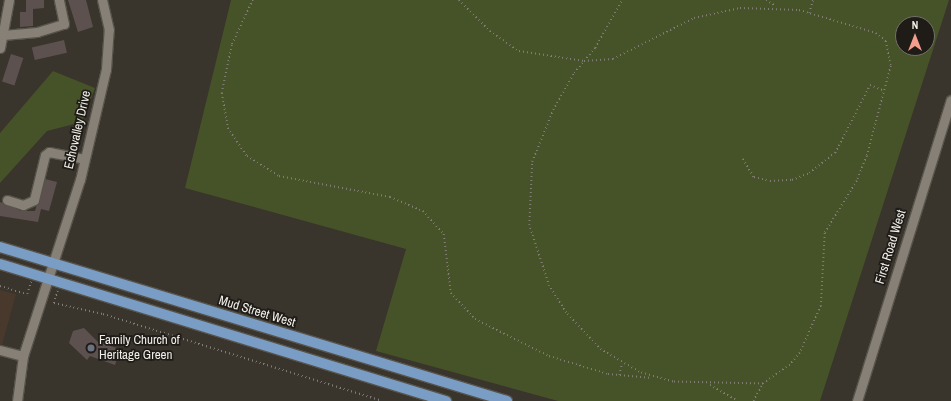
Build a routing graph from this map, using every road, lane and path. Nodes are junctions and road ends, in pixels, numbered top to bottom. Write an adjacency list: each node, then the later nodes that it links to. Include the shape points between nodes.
1 (9, 0): 11 (street)
2 (58, 0): 11 (street, via 64,24 37,32)
3 (102, 0): 16 (street, Echovalley Drive, via 109,30 109,54)
4 (253, 0): 27 (path, via 232,45 222,93 228,128 247,156 279,176 390,197 423,211 444,234 451,293 475,318 549,356)
5 (460, 0): 13 (path, via 490,31 519,51)
6 (622, 0): 13 (path)
7 (766, 0): 9 (path)
8 (813, 0): 10 (path)
9 (777, 7): 10 (path); 13 (path, via 714,12 674,27 613,59)
10 (809, 13): 14 (path, via 881,36 891,56)
11 (3, 35): 12 (street)
12 (0, 48)
13 (584, 61): 26 (path, via 540,135 529,186 529,225 549,286 566,313 601,350)
14 (885, 90): 17 (path, via 870,85 835,153 809,172 792,180 770,181 754,177); 30 (path, via 862,169 825,233 821,306 811,334 790,365)
15 (951, 100): 37 (street, First Road West)
16 (84, 159): 18 (street, via 49,152 45,155 34,200 23,205); 20 (street, Echovalley Drive)
17 (743, 159)
18 (8, 200)
19 (0, 247): 20 (main road, Mud Street West)
20 (52, 263): 22 (street, Echovalley Drive); 34 (main road, Mud Street West)
21 (0, 264): 22 (main road)
22 (48, 281): 23 (path, via 31,281 26,294); 25 (street, Echovalley Drive); 32 (path, via 58,289 54,303 103,314); 33 (main road)
23 (0, 286)
24 (0, 350): 25 (street)
25 (23, 356): 31 (street, Echovalley Drive)
26 (622, 362): 27 (path); 28 (path)
27 (619, 375): 28 (path)
28 (654, 378): 29 (path)
29 (709, 384): 30 (path); 35 (path)
30 (763, 384): 36 (path)
31 (17, 401)
32 (382, 401)
33 (446, 401)
34 (507, 401)
35 (738, 401)
36 (753, 401)
37 (856, 401)

